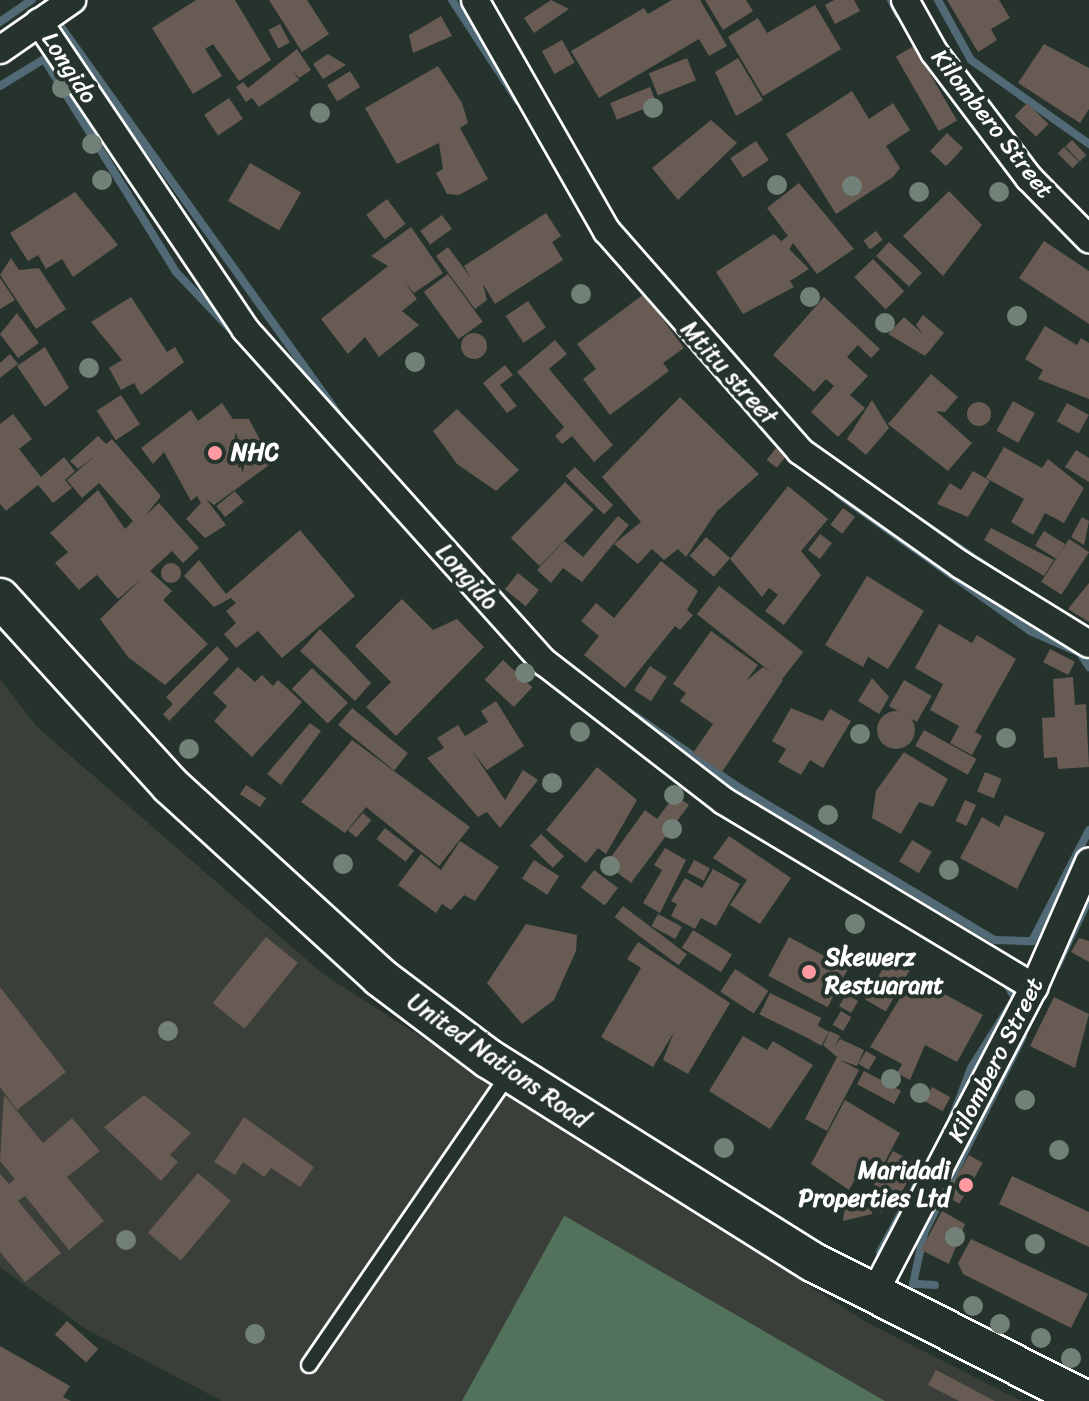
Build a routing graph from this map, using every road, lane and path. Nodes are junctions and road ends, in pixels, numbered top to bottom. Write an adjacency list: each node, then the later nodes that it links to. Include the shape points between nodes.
1 (72, 0): 4 (street)
2 (475, 0): 8 (street, Mtitu street, via 607,231 800,451 961,565)
3 (905, 0): 6 (street, Kilombero Street, via 934,52 1029,178)
4 (39, 22): 5 (street); 10 (street, Longido, via 245,329 544,662 724,801)
5 (0, 50)
6 (1089, 239)
7 (0, 598): 11 (street, United Nations Road, via 170,785 380,977)
8 (1089, 644)
9 (1089, 862): 10 (street, Kilombero Street)
10 (1034, 987): 12 (street, Kilombero Street)
11 (510, 1073): 12 (street, United Nations Road); 13 (lane)
12 (873, 1296): 14 (street, United Nations Road)
13 (309, 1365)
14 (1087, 1401)

